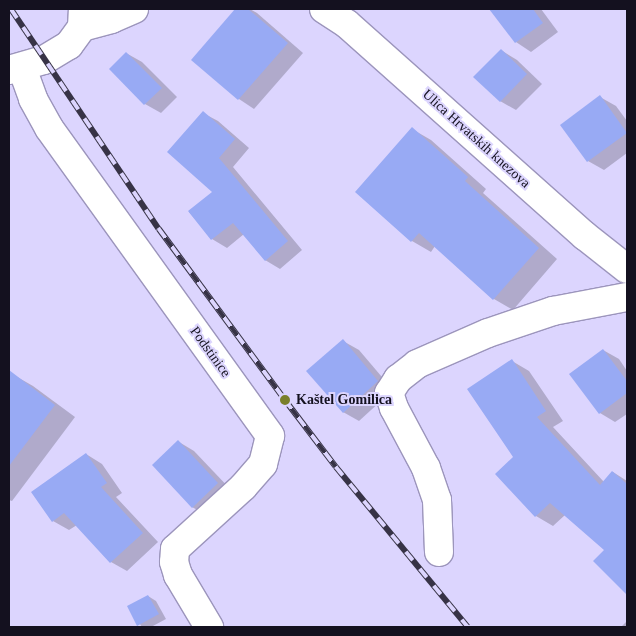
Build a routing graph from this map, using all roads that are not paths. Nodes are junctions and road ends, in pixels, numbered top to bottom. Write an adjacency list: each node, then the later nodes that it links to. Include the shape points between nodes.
1 (134, 9): 3 (street, via 111,19)
2 (324, 9): 5 (street, Ulica Hrvatskih knezova, via 347,24)
3 (82, 18): 4 (street, via 70,45 44,60)
4 (15, 69): 8 (street, Podstinice, via 49,128 270,436 263,464 243,487 175,549 178,575)
5 (627, 270)
6 (627, 297): 7 (street, via 553,311 488,334 417,364 398,379 389,393 426,468 437,500)
7 (439, 552)
8 (209, 627)

